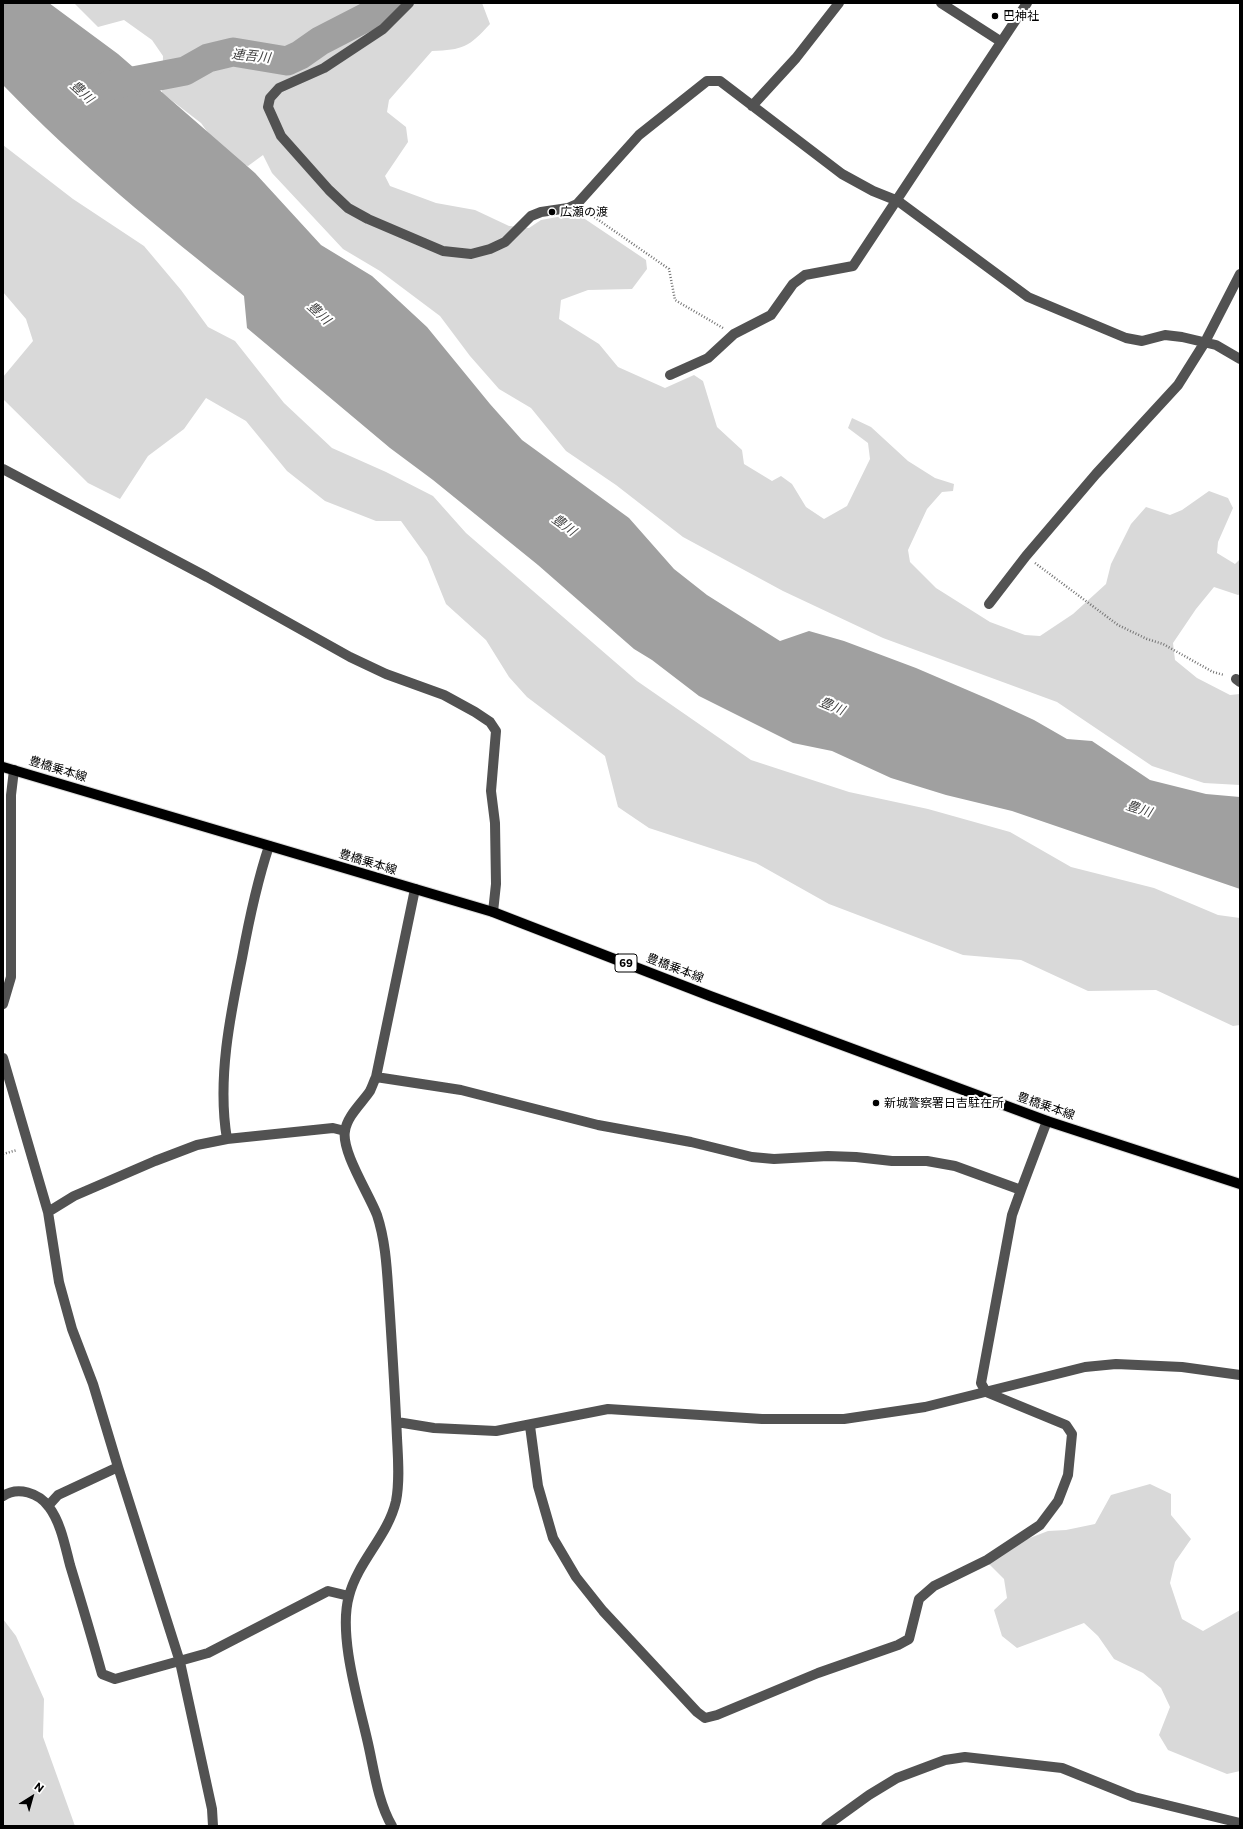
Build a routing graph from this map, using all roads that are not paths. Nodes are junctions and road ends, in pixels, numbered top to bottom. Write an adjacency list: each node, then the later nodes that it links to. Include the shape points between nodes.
1 (409, 3): 6 (street, via 383,29 324,68 279,88 270,98 268,107 281,136 348,208 443,251 471,254 490,250 504,242 531,216 577,204 639,135 707,81 720,82)
2 (839, 3): 6 (street, via 796,58)
3 (941, 3): 5 (street)
4 (1027, 3): 5 (street)
5 (1000, 42): 7 (street)
6 (752, 106): 7 (street, via 842,174)
7 (898, 201): 9 (street, via 1028,297 1126,338 1142,341 1165,335); 11 (street, via 853,266 805,275 793,284 771,315 734,334 708,358)
8 (1240, 274): 9 (street)
9 (1206, 342): 10 (street); 13 (street, via 1178,385 1096,474)
10 (1240, 359)
11 (670, 375)
12 (3, 469): 18 (street, via 207,577 350,657 444,696 490,722 496,732 491,792 495,823 496,884)
13 (989, 604)
14 (3, 767): 15 (main road, 豊橋乗本線 / 69)
15 (14, 770): 16 (main road, 豊橋乗本線 / 69); 19 (street, via 11,795 11,977)
16 (268, 846): 17 (main road, 豊橋乗本線 / 69); 24 (street, via 250,914 234,998 223,1114)
17 (415, 890): 18 (main road, 豊橋乗本線 / 69); 21 (street)
18 (493, 912): 22 (main road, 豊橋乗本線 / 69)
19 (3, 1004)
20 (3, 1058): 27 (street)
21 (376, 1077): 23 (street, via 371,1090 352,1115); 26 (street, via 461,1090 598,1125 690,1142 752,1157 774,1159 828,1156 927,1161 955,1166)
22 (1047, 1121): 25 (main road, 豊橋乗本線 / 69); 26 (street)
23 (345, 1130): 24 (street, via 333,1128); 30 (street, via 345,1142 377,1216 386,1255)
24 (227, 1139): 27 (street, via 197,1145 154,1161 74,1196)
25 (1240, 1184)
26 (1021, 1190): 29 (street, via 1012,1216 981,1383)
27 (48, 1212): 32 (street, via 63,1295)
28 (1240, 1375): 29 (street, via 1182,1367 1116,1364 1085,1367)
29 (986, 1392): 31 (street, via 925,1407 844,1419 762,1419 608,1409); 31 (street, via 1059,1421 1072,1434 1066,1482 1058,1501 1040,1525 987,1560 929,1590 919,1599 909,1639 705,1718 603,1611 576,1577 553,1538 538,1486)
30 (397, 1422): 31 (street, via 434,1428 496,1432); 35 (street, via 396,1500 387,1527)
31 (530, 1426)
32 (118, 1466): 34 (street, via 58,1495); 36 (street)
33 (3, 1496): 34 (street, via 10,1491 21,1490 37,1497)
34 (48, 1506): 36 (street, via 61,1535 102,1674 115,1679)
35 (349, 1596): 36 (street, via 328,1591 208,1653); 40 (street, via 346,1615 347,1635 354,1678 380,1796)
36 (180, 1662): 39 (street, via 212,1809)
37 (1219, 1822): 38 (street); 41 (street, via 1134,1797 1062,1768 965,1757 945,1760 897,1778)
38 (1240, 1823)
39 (213, 1826)
40 (392, 1826)
41 (826, 1826)

